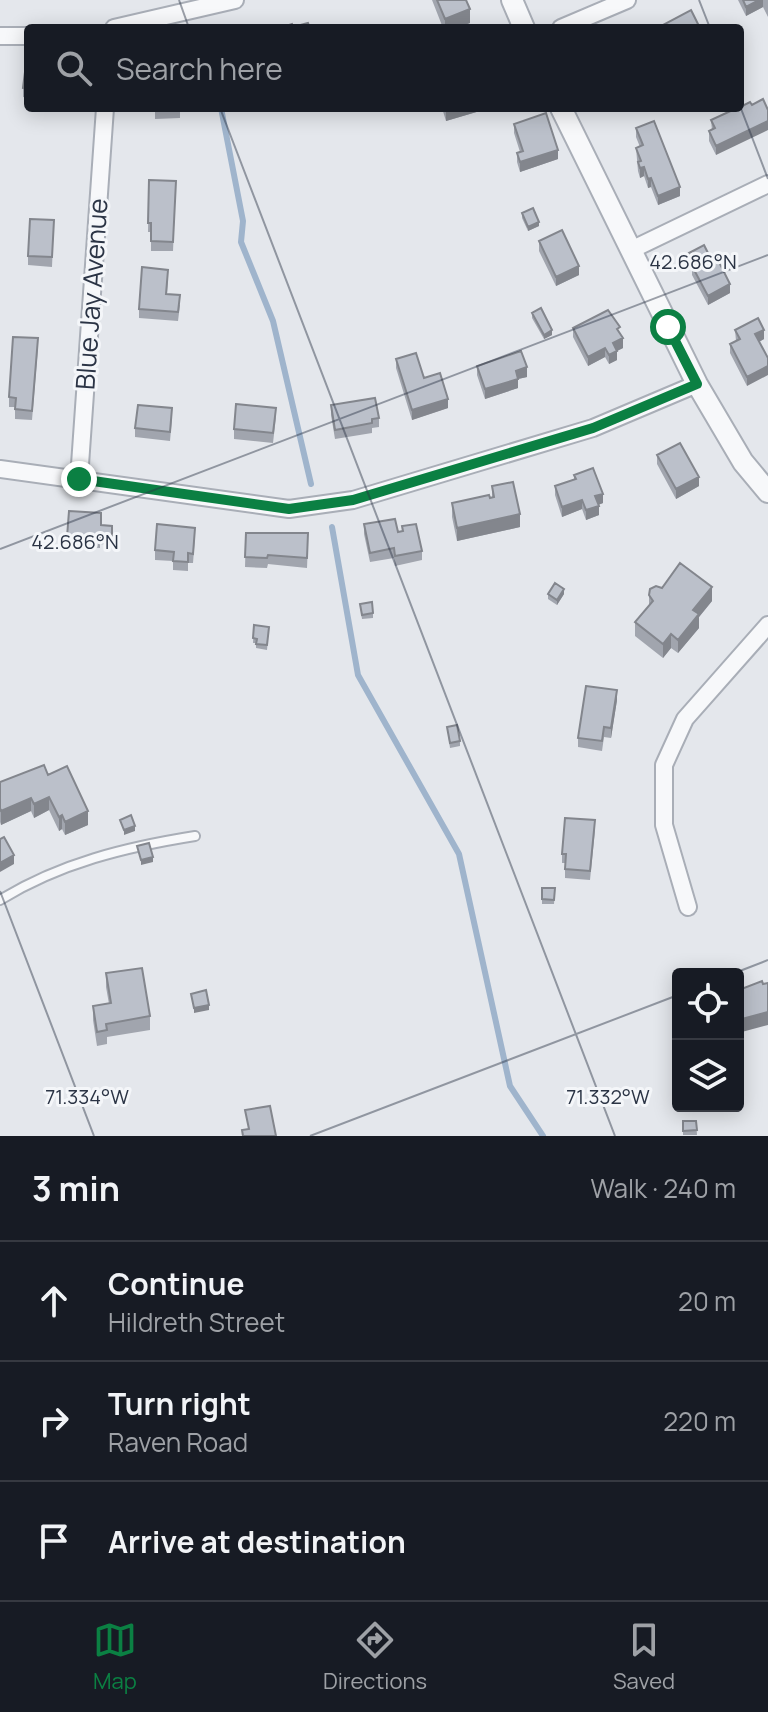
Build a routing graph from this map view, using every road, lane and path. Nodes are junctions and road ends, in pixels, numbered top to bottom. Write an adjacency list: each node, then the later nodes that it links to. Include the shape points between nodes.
1 (235, 0): 4 (street)
2 (512, 0): 5 (street)
3 (627, 0): 6 (street)
4 (131, 24)
5 (522, 24)
6 (570, 24)
7 (0, 36): 8 (street)
8 (24, 36)
9 (105, 112): 15 (street, Blue Jay Avenue)
10 (563, 112): 12 (street)
11 (768, 184): 12 (street)
12 (631, 250): 13 (street)
13 (697, 384): 15 (street, via 593,428 353,500 289,509); 16 (street, via 743,462)
14 (0, 469): 15 (street)
15 (79, 479)
16 (768, 492)
17 (768, 625): 20 (street, via 685,719 664,765 664,825)
18 (195, 836): 19 (lane, via 73,864)
19 (0, 900)
20 (688, 907)

